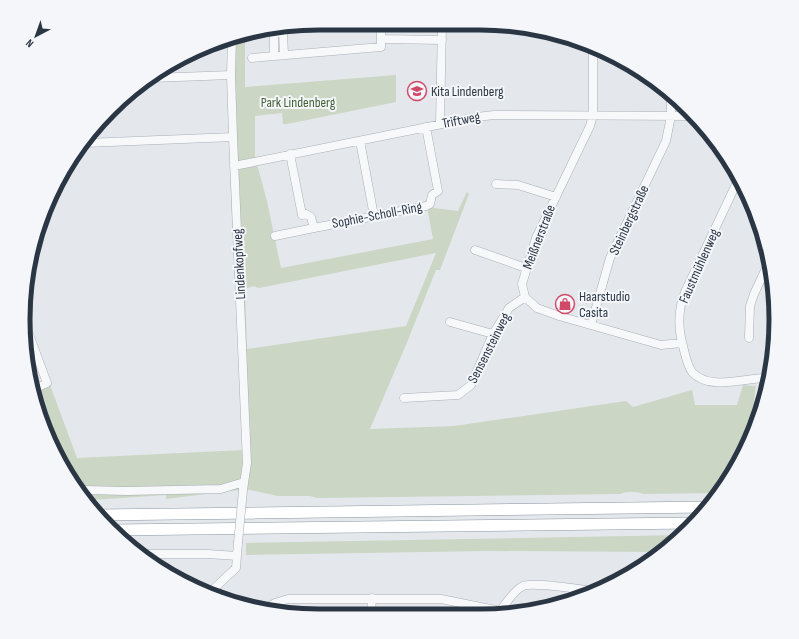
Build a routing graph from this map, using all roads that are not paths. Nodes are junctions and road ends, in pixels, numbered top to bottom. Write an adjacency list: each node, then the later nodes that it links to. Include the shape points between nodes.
1 (381, 30): 5 (street)
2 (442, 30): 6 (street)
3 (280, 32): 9 (street, via 283,33)
4 (274, 34): 10 (street)
5 (381, 39): 6 (street); 9 (street, via 381,47)
6 (442, 40): 18 (street)
7 (232, 43): 12 (street, Lindenkopfweg)
8 (593, 53): 15 (street, Meißnerstraße)
9 (284, 55): 10 (street)
10 (274, 56): 11 (street)
11 (252, 58)
12 (231, 75): 13 (street); 20 (street, Lindenkopfweg)
13 (161, 78)
14 (671, 103): 16 (street, Steinbergstraße)
15 (593, 115): 16 (street, Triftweg); 18 (street, Triftweg, via 494,115); 27 (street, Meißnerstraße)
16 (671, 116): 17 (street, Triftweg); 36 (street, Steinbergstraße, via 666,141 610,258)
17 (685, 116)
18 (440, 124): 19 (street, Triftweg)
19 (426, 127): 21 (street, Triftweg); 28 (street, Sophie-Scholl-Ring, via 438,191 432,195 430,204 426,206)
20 (233, 137): 22 (street); 24 (street, Lindenkopfweg)
21 (360, 141): 23 (street, Triftweg); 28 (street)
22 (90, 143)
23 (290, 154): 24 (street, Triftweg); 29 (street, Sophie-Scholl-Ring, via 302,215 311,218)
24 (234, 166): 44 (street, Lindenkopfweg, via 247,463)
25 (496, 184): 27 (street, via 518,185)
26 (736, 185): 40 (street, Faustmühlenweg, via 681,302 679,315)
27 (556, 196): 32 (street, Meißnerstraße, via 536,238)
28 (374, 216): 29 (street, Sophie-Scholl-Ring)
29 (314, 228): 30 (street, Sophie-Scholl-Ring)
30 (275, 236)
31 (475, 250): 32 (street)
32 (526, 268): 34 (street, Meißnerstraße, via 522,284)
33 (765, 271): 38 (street, via 750,306)
34 (525, 297): 36 (street, via 537,308); 37 (street, Sensensteinweg, via 509,308)
35 (450, 322): 37 (street)
36 (591, 325): 40 (street, via 661,345)
37 (493, 334): 43 (street, Sensensteinweg, via 468,389 458,395)
38 (749, 338)
39 (31, 340): 42 (street, via 47,382)
40 (682, 343): 41 (street, Faustmühlenweg, via 692,371 700,379 735,382)
41 (763, 378)
42 (38, 387)
43 (404, 398)
44 (244, 486): 45 (street, via 221,489); 51 (street, Lindenkopfweg, bridge)
45 (85, 490)
46 (699, 507): 47 (highway)
47 (107, 515)
48 (686, 522): 49 (highway)
49 (121, 530)
50 (150, 554): 51 (street)
51 (237, 556): 52 (street, Lindenkopfweg, via 236,568)
52 (216, 590)
53 (583, 590): 56 (street, via 523,586)
54 (372, 598): 55 (street, via 288,599); 57 (street); 58 (street, via 441,599)
55 (272, 605)
56 (503, 608)
57 (371, 609)
58 (482, 609)

